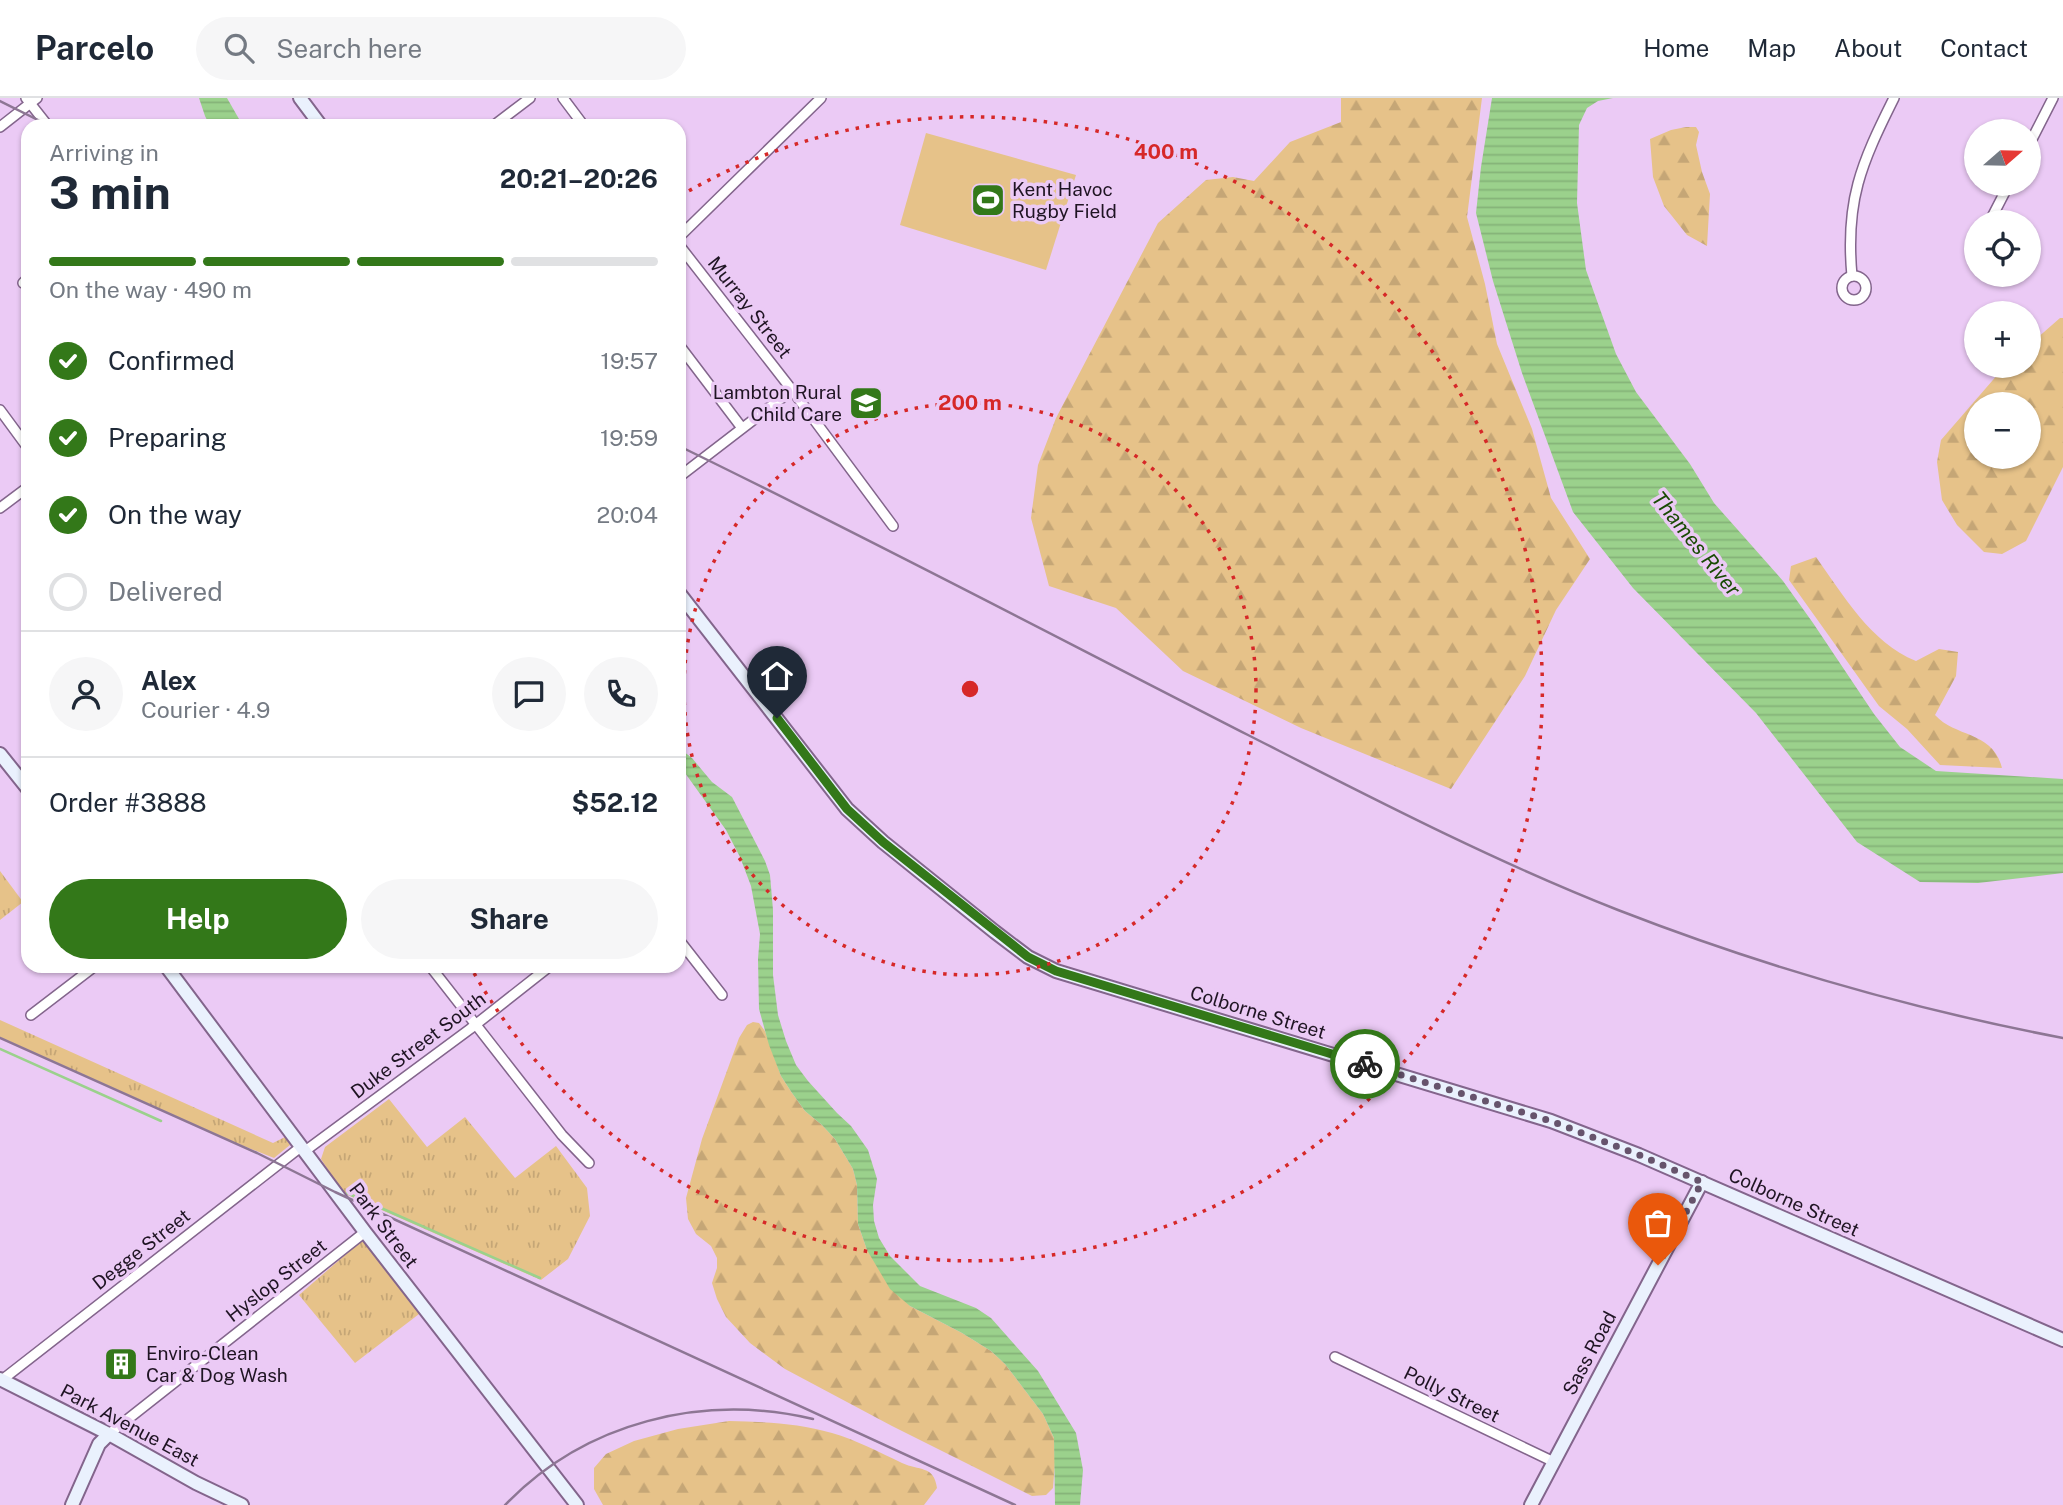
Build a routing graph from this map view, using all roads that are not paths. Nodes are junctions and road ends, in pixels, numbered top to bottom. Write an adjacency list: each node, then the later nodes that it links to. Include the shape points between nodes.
1 (300, 98): 9 (street)
2 (530, 98): 10 (street)
3 (563, 98): 11 (street)
4 (821, 98): 14 (street)
5 (1894, 98): 16 (street, via 1857,184 1849,233)
6 (2053, 98): 12 (street)
7 (31, 100): 8 (street); 13 (street)
8 (43, 119)
9 (316, 119)
10 (502, 119)
11 (579, 119)
12 (2041, 122)
13 (0, 127)
14 (686, 230)
15 (686, 256): 18 (street, Murray Street)
16 (1852, 276)
17 (686, 354): 20 (street)
18 (792, 390): 20 (street); 25 (street, Murray Street)
19 (0, 411): 21 (street)
20 (742, 428): 22 (street)
21 (21, 439)
22 (686, 472)
23 (21, 492): 24 (street)
24 (0, 508)
25 (893, 526)
26 (686, 602): 39 (street, Colborne Street, via 847,809 1028,957 1056,971 1551,1121)
27 (0, 754): 28 (street)
28 (21, 780)
29 (686, 949): 34 (street)
30 (86, 973): 35 (street)
31 (171, 973): 37 (street, Park Street)
32 (435, 973): 36 (street)
33 (541, 973): 36 (street, Duke Street South)
34 (722, 995)
35 (31, 1015)
36 (475, 1025): 37 (street, Duke Street South); 38 (street)
37 (304, 1149): 40 (street, Park Street); 43 (street, Degge Street)
38 (589, 1163)
39 (1702, 1182): 41 (street, Colborne Street); 45 (street, Sass Road)
40 (365, 1232): 44 (street, Hyslop Street); 48 (street, Park Street)
41 (2063, 1340)
42 (1335, 1357): 45 (street, Polly Street)
43 (1, 1379): 44 (street, Park Avenue East)
44 (109, 1434): 46 (street, via 99,1444); 47 (street, Park Avenue East)
45 (1554, 1462): 49 (street, Sass Road)
46 (72, 1505)
47 (242, 1505)
48 (577, 1505)
49 (1531, 1505)

